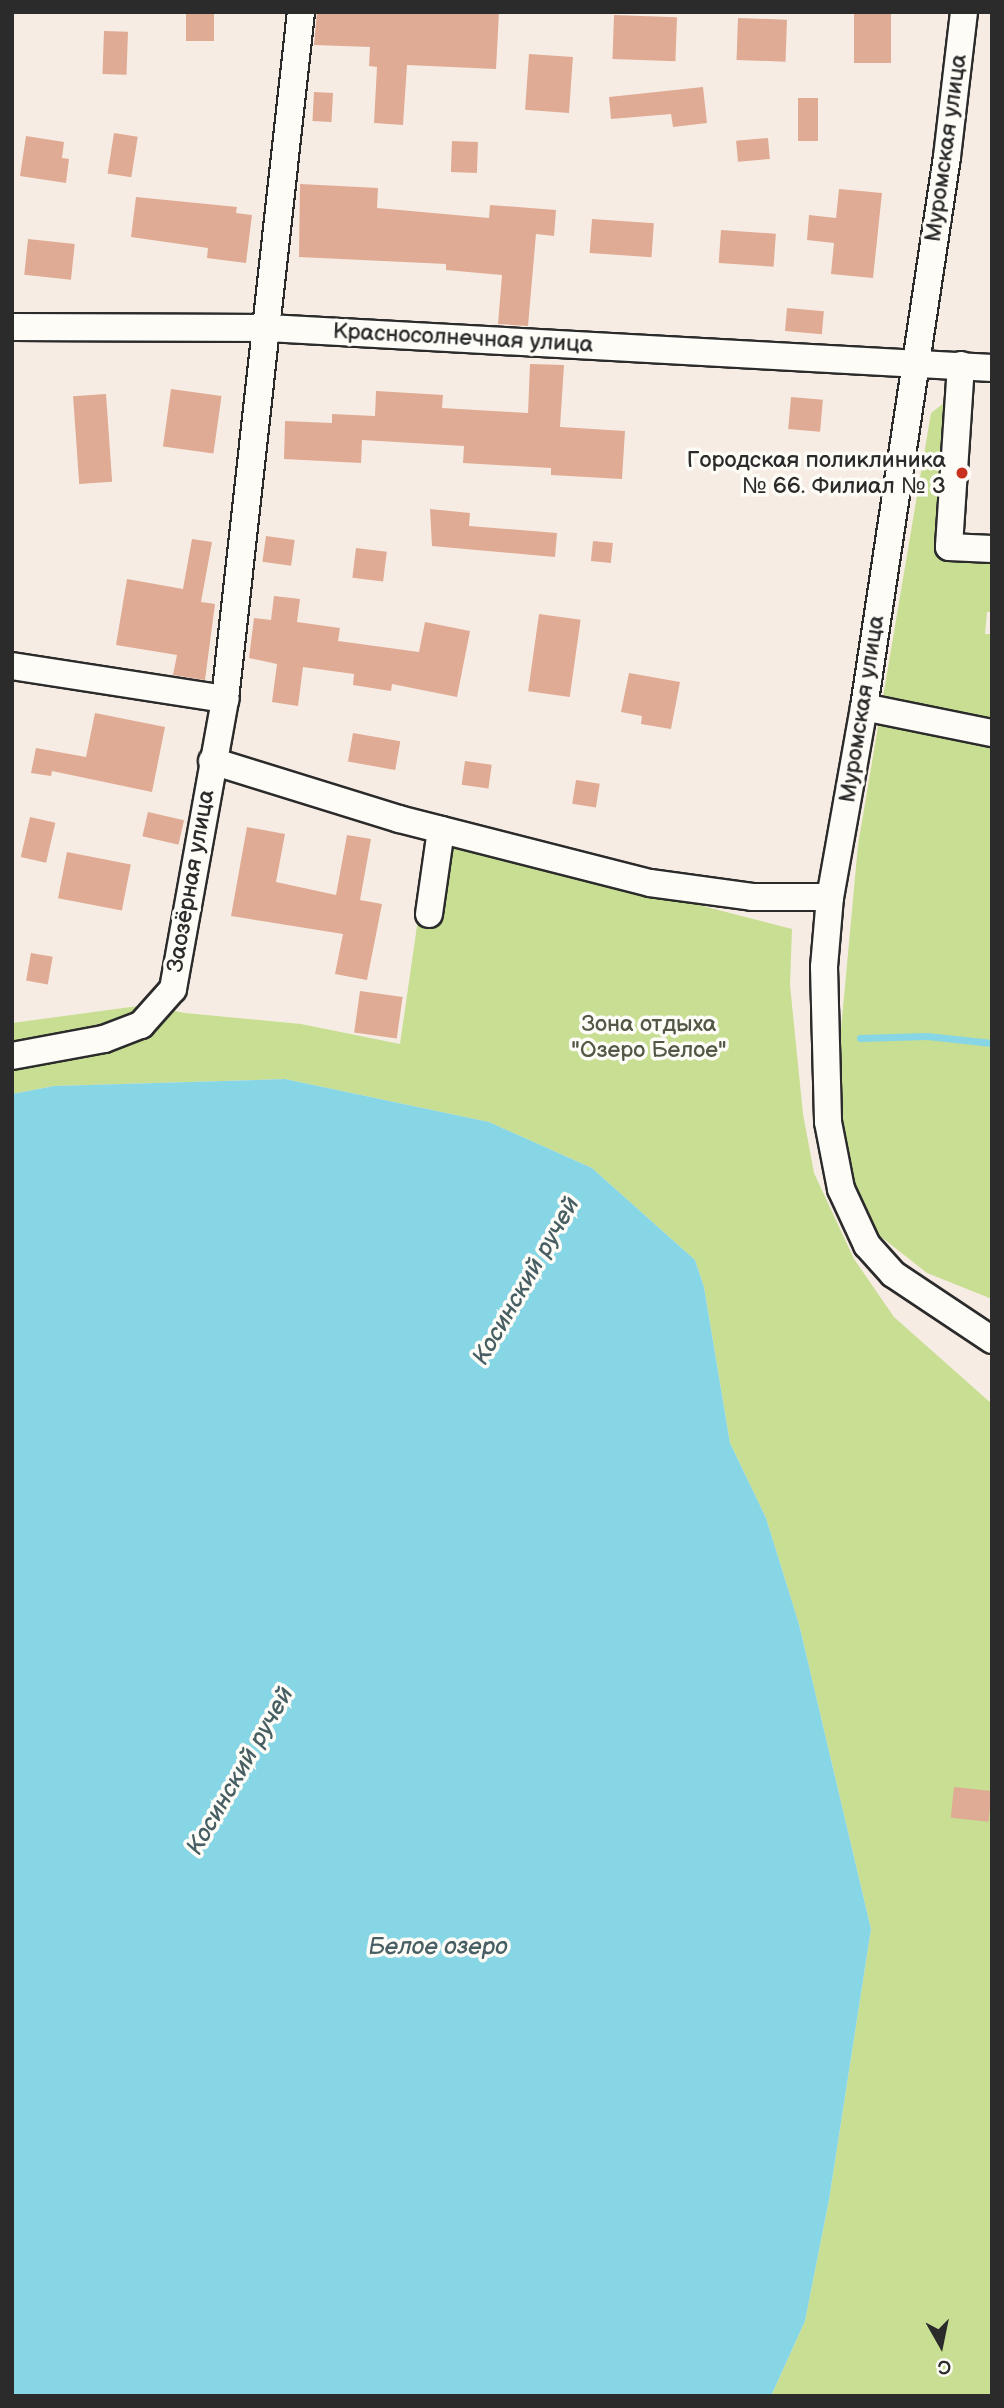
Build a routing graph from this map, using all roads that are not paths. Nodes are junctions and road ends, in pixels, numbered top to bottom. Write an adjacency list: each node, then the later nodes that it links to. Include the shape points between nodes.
1 (301, 12): 4 (street, Заозёрная улица)
2 (964, 12): 5 (street, Муромская улица, via 947,157)
3 (12, 327): 4 (street, Красносолнечная улица)
4 (268, 328): 5 (street, Красносолнечная улица); 10 (street, Заозёрная улица)
5 (914, 362): 6 (street, Красносолнечная улица); 11 (street, Муромская улица)
6 (961, 365): 7 (street, Красносолнечная улица); 8 (street, via 949,547)
7 (992, 369)
8 (992, 550)
9 (12, 666): 10 (street)
10 (225, 699): 13 (street, Заозёрная улица)
11 (864, 707): 12 (street); 15 (street, Муромская улица)
12 (992, 733)
13 (212, 761): 14 (street); 17 (street, Заозёрная улица, via 173,989 141,1025 104,1039)
14 (442, 830): 15 (street, via 650,883 752,897); 16 (street)
15 (830, 897): 18 (street, Муромская улица, via 824,967 828,1122 841,1189 867,1245 893,1274)
16 (429, 914)
17 (12, 1056)
18 (992, 1340)

